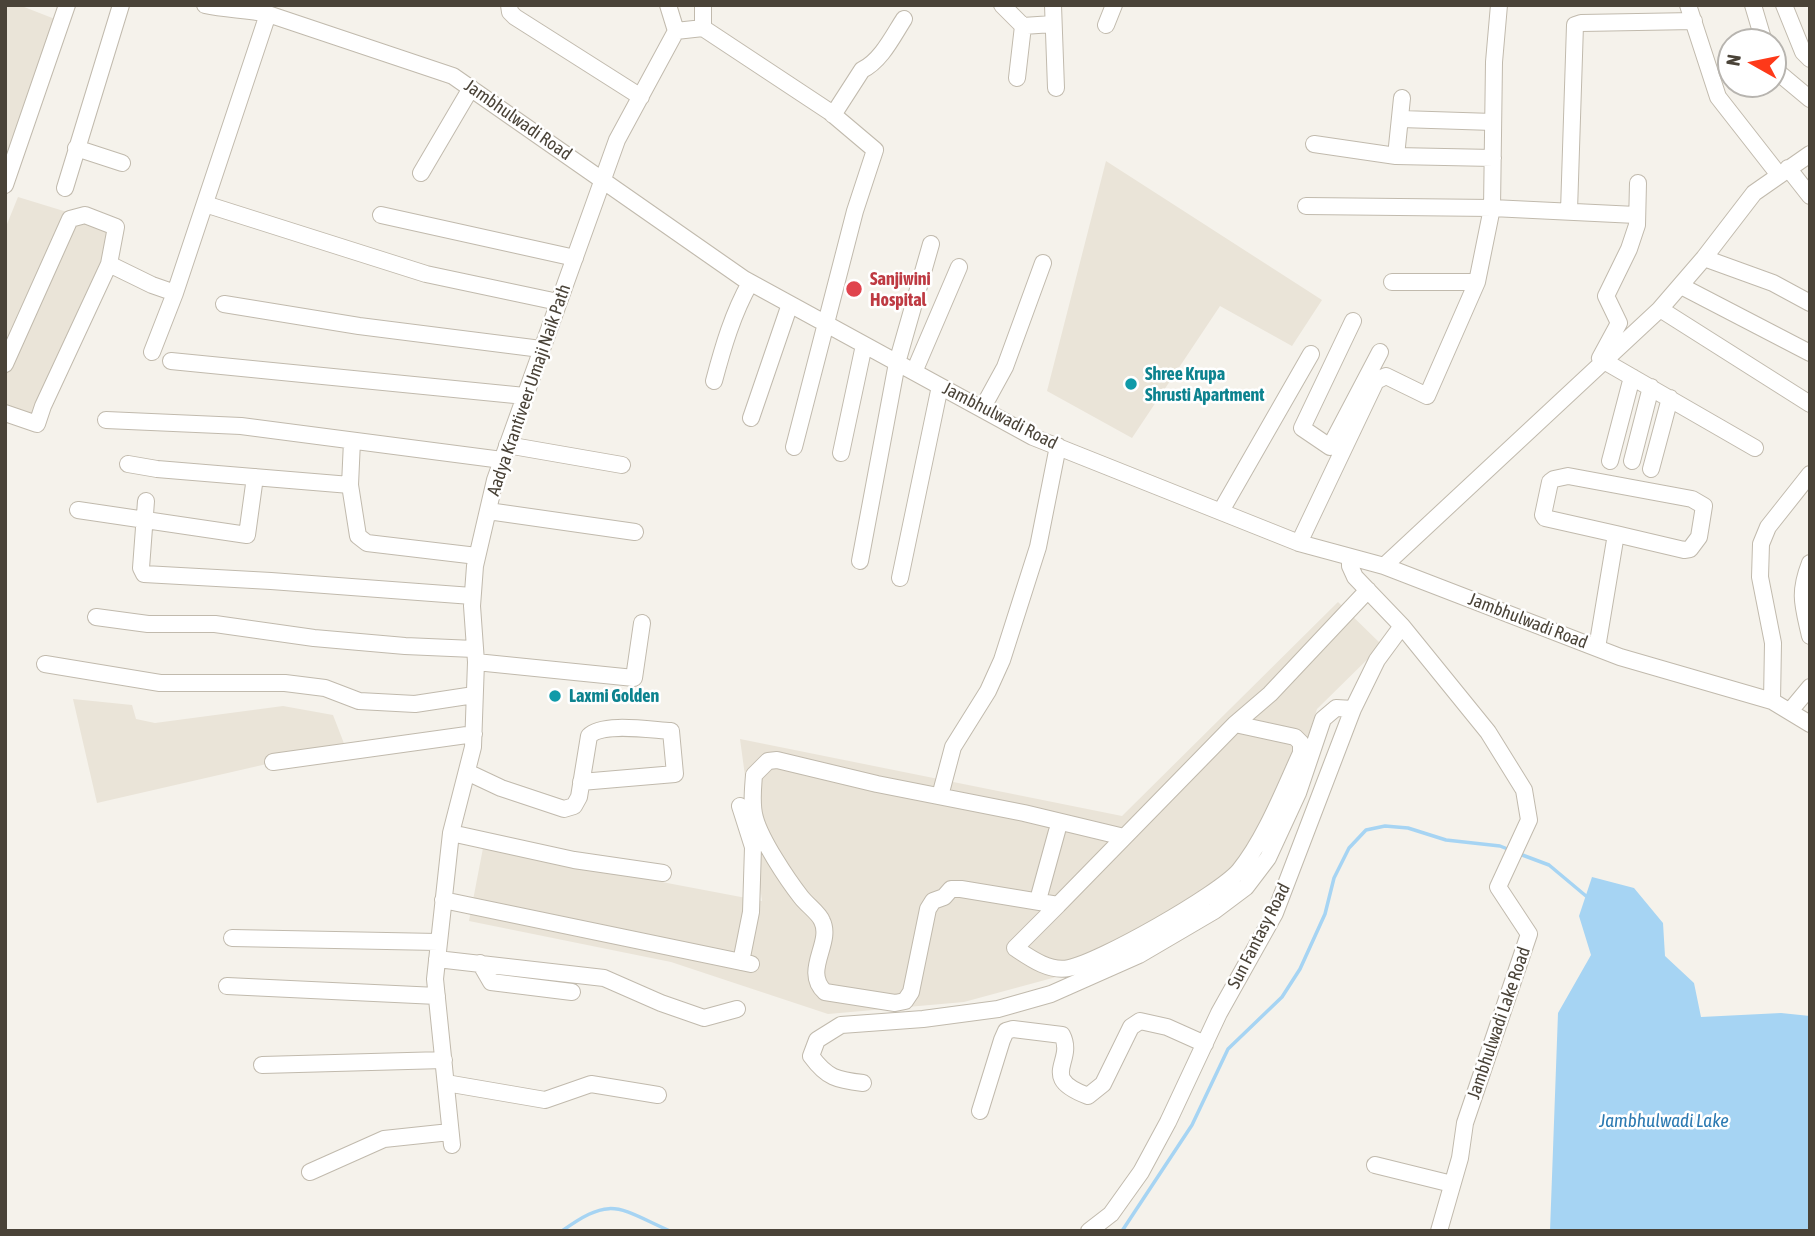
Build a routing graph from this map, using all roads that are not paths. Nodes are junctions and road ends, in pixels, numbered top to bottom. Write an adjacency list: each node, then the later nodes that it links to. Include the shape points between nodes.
1 (66, 5): 46 (street)
2 (121, 5): 37 (street)
3 (205, 5): 14 (street, Jambhulwadi Road, via 232,11)
4 (495, 5): 15 (street)
5 (668, 5): 24 (street)
6 (703, 5): 22 (street)
7 (1002, 5): 21 (street)
8 (1053, 5): 19 (street)
9 (1114, 5): 20 (street)
10 (1499, 5): 35 (street)
11 (1688, 5): 18 (street)
12 (1752, 5): 23 (street)
13 (1784, 5): 25 (street, via 1802,52)
14 (239, 7): 16 (street, Jambhulwadi Road)
15 (510, 9): 30 (street, via 515,18)
16 (268, 14): 28 (street, Jambhulwadi Road, via 453,76); 49 (street)
17 (904, 19): 33 (street)
18 (1694, 21): 42 (street, via 1718,97); 52 (street, via 1575,25)
19 (1053, 24): 21 (street); 29 (street)
20 (1106, 25)
21 (1023, 26): 26 (street)
22 (703, 28): 24 (street); 33 (street)
23 (1759, 28)
24 (676, 31): 30 (street, Aadya Krantiveer Umaji Naik Path)
25 (1810, 59)
26 (1017, 78)
27 (1787, 80): 32 (street)
28 (471, 88): 43 (street); 44 (street, Jambhulwadi Road)
29 (1056, 88)
30 (641, 97): 44 (street, Aadya Krantiveer Umaji Naik Path, via 617,140)
31 (1402, 98): 34 (street)
32 (1810, 99)
33 (833, 115): 72 (street, via 875,150)
34 (1401, 119): 35 (street); 39 (street)
35 (1493, 122): 40 (street)
36 (1314, 144): 39 (street)
37 (76, 148): 41 (street); 47 (street)
38 (1810, 154): 42 (street)
39 (1396, 156): 40 (street)
40 (1493, 158): 51 (street)
41 (122, 163)
42 (1783, 172): 48 (street); 57 (street, via 1754,193)
43 (421, 173)
44 (603, 179): 56 (street, Aadya Krantiveer Umaji Naik Path); 63 (street, Jambhulwadi Road)
45 (1638, 183): 54 (street)
46 (5, 185)
47 (65, 188)
48 (1810, 196)
49 (205, 204): 65 (street); 66 (street, via 426,274)
50 (1306, 206): 51 (street)
51 (1492, 208): 52 (street); 62 (street)
52 (1569, 211): 54 (street)
53 (381, 215): 56 (street)
54 (1636, 215): 80 (street, via 1629,249 1606,296 1619,323 1600,358)
55 (931, 244): 81 (street)
56 (575, 258): 66 (street, Aadya Krantiveer Umaji Naik Path)
57 (1704, 258): 64 (street); 67 (street, via 1773,283)
58 (1043, 263): 91 (street, via 1005,367)
59 (109, 264): 65 (street); 82 (street, via 116,227 85,215 70,219); 92 (street, via 37,424)
60 (959, 267): 83 (street)
61 (1392, 282): 62 (street)
62 (1478, 282): 99 (street, via 1427,396 1381,377)
63 (750, 283): 69 (street, Jambhulwadi Road); 85 (street)
64 (1681, 286): 70 (street); 77 (street)
65 (175, 293): 75 (street)
66 (558, 302): 74 (street, Aadya Krantiveer Umaji Naik Path)
67 (1810, 303)
68 (224, 304): 74 (street)
69 (790, 304): 72 (street, Jambhulwadi Road); 93 (street)
70 (1660, 309): 80 (street); 90 (street)
71 (1353, 321): 99 (street, via 1302,428)
72 (827, 325): 73 (street, Jambhulwadi Road); 97 (street)
73 (864, 345): 81 (street, Jambhulwadi Road); 101 (street)
74 (541, 349): 88 (street, Aadya Krantiveer Umaji Naik Path)
75 (152, 352)
76 (1380, 352): 99 (street)
77 (1810, 353)
78 (1311, 354): 113 (street)
79 (171, 361): 88 (street)
80 (1604, 361): 84 (street); 122 (street)
81 (897, 363): 83 (street, Jambhulwadi Road); 120 (street)
82 (5, 365)
83 (914, 372): 86 (street, Jambhulwadi Road)
84 (1632, 377): 87 (street); 102 (street)
85 (714, 380)
86 (940, 386): 91 (street, Jambhulwadi Road); 123 (street)
87 (1651, 387): 89 (street); 103 (street)
88 (525, 396): 100 (street, Aadya Krantiveer Umaji Naik Path)
89 (1670, 398): 98 (street); 106 (street)
90 (1810, 404)
91 (982, 409): 96 (street, Jambhulwadi Road)
92 (5, 413)
93 (751, 418)
94 (106, 420): 95 (street, via 240,426)
95 (352, 441): 100 (street); 109 (street)
96 (1058, 446): 113 (street, Jambhulwadi Road); 144 (street, via 1038,547 1002,660 989,691 953,747)
97 (794, 447)
98 (1755, 449)
99 (1335, 451): 117 (street)
100 (505, 452): 105 (street); 112 (street, Aadya Krantiveer Umaji Naik Path)
101 (841, 453)
102 (1609, 461)
103 (1632, 461)
104 (128, 464): 108 (street)
105 (622, 464)
106 (1651, 469)
107 (1810, 474): 135 (street, via 1768,527 1761,544 1760,577 1773,643)
108 (255, 477): 109 (street); 114 (street, via 247,535)
109 (350, 485): 118 (street, via 358,536 368,543)
110 (146, 501): 114 (street)
111 (78, 510): 114 (street)
112 (488, 511): 115 (street); 118 (street, Aadya Krantiveer Umaji Naik Path)
113 (1221, 511): 117 (street, Jambhulwadi Road)
114 (145, 521): 125 (street, via 144,575)
115 (635, 533)
116 (1616, 534): 116 (street, via 1545,518 1550,482 1568,476 1692,499 1704,506 1699,537 1690,549); 130 (street)
117 (1299, 543): 119 (street, Jambhulwadi Road)
118 (477, 556): 125 (street, Aadya Krantiveer Umaji Naik Path)
119 (1350, 557): 122 (street, Jambhulwadi Road); 124 (street, Jambhulwadi Lake Road, via 1352,572)
120 (860, 561)
121 (1810, 563): 129 (street, via 1802,597)
122 (1384, 566): 130 (street, Jambhulwadi Road)
123 (900, 578)
124 (1368, 590): 128 (street, Jambhulwadi Lake Road); 138 (street)
125 (472, 596): 131 (street, Aadya Krantiveer Umaji Naik Path)
126 (96, 617): 131 (street, via 148,624 215,624)
127 (642, 622): 131 (street, via 634,678)
128 (1402, 626): 136 (street, Sun Fantasy Road, via 1377,660); 169 (street, Jambhulwadi Lake Road, via 1488,733 1524,790 1529,820 1497,887 1529,934 1465,1122)
129 (1810, 636)
130 (1597, 648): 135 (street, Jambhulwadi Road)
131 (475, 656): 134 (street, Aadya Krantiveer Umaji Naik Path)
132 (45, 664): 134 (street, via 160,683 285,683 325,688 359,701 415,704)
133 (1810, 687): 137 (street)
134 (474, 695): 140 (street, Aadya Krantiveer Umaji Naik Path)
135 (1772, 701): 137 (street, Jambhulwadi Road)
136 (1353, 709): 160 (street, Sun Fantasy Road, via 1275,913); 164 (street, via 1336,708 1323,719 1282,831 1246,887 1139,955 1051,994 998,1009 841,1025 817,1040 811,1056 823,1072)
137 (1790, 711): 139 (street, Jambhulwadi Road)
138 (1236, 724): 148 (street); 152 (street, via 1295,737 1301,743 1301,753 1269,822 1238,872 1184,912 1068,968 1037,962 1015,948)
139 (1810, 724)
140 (474, 734): 141 (street); 142 (street, Aadya Krantiveer Umaji Naik Path)
141 (273, 762)
142 (467, 772): 143 (street, via 564,809 579,797); 147 (street, Aadya Krantiveer Umaji Naik Path)
143 (581, 782): 143 (street, via 589,736 594,731 671,731 675,774)
144 (940, 796): 148 (street); 151 (street, via 778,760 768,761 754,775 755,818 780,867 822,918 818,985 825,992 895,1003 905,1000 911,992 933,901 951,889)
145 (740, 806): 150 (street, via 753,847 746,963)
146 (1057, 831): 151 (street)
147 (451, 833): 149 (street, via 574,860); 150 (street, Aadya Krantiveer Umaji Naik Path)
148 (1124, 837): 152 (street)
149 (663, 873)
150 (443, 900): 154 (street, Aadya Krantiveer Umaji Naik Path)
151 (1038, 900): 152 (street)
152 (1058, 905)
153 (232, 938): 154 (street)
154 (438, 950): 155 (street); 158 (street, Aadya Krantiveer Umaji Naik Path)
155 (480, 963): 157 (street, via 491,982); 159 (street, via 604,978 705,1018)
156 (227, 986): 158 (street)
157 (572, 992)
158 (437, 996): 161 (street, Aadya Krantiveer Umaji Naik Path)
159 (737, 1009)
160 (1205, 1044): 166 (street, via 1140,1021 1131,1027 1103,1084 1088,1096 1063,1083 1062,1035 1006,1031); 170 (street, Sun Fantasy Road, via 1141,1172 1111,1214)
161 (444, 1059): 162 (street); 163 (street, Aadya Krantiveer Umaji Naik Path)
162 (262, 1065)
163 (446, 1083): 165 (street, via 545,1100 591,1084); 168 (street, Aadya Krantiveer Umaji Naik Path, via 451,1139 384,1139)
164 (863, 1083)
165 (658, 1095)
166 (980, 1111)
167 (1376, 1165): 169 (street)
168 (310, 1172)
169 (1452, 1184): 171 (street, Jambhulwadi Lake Road)
170 (1089, 1231)
171 (1439, 1231)

